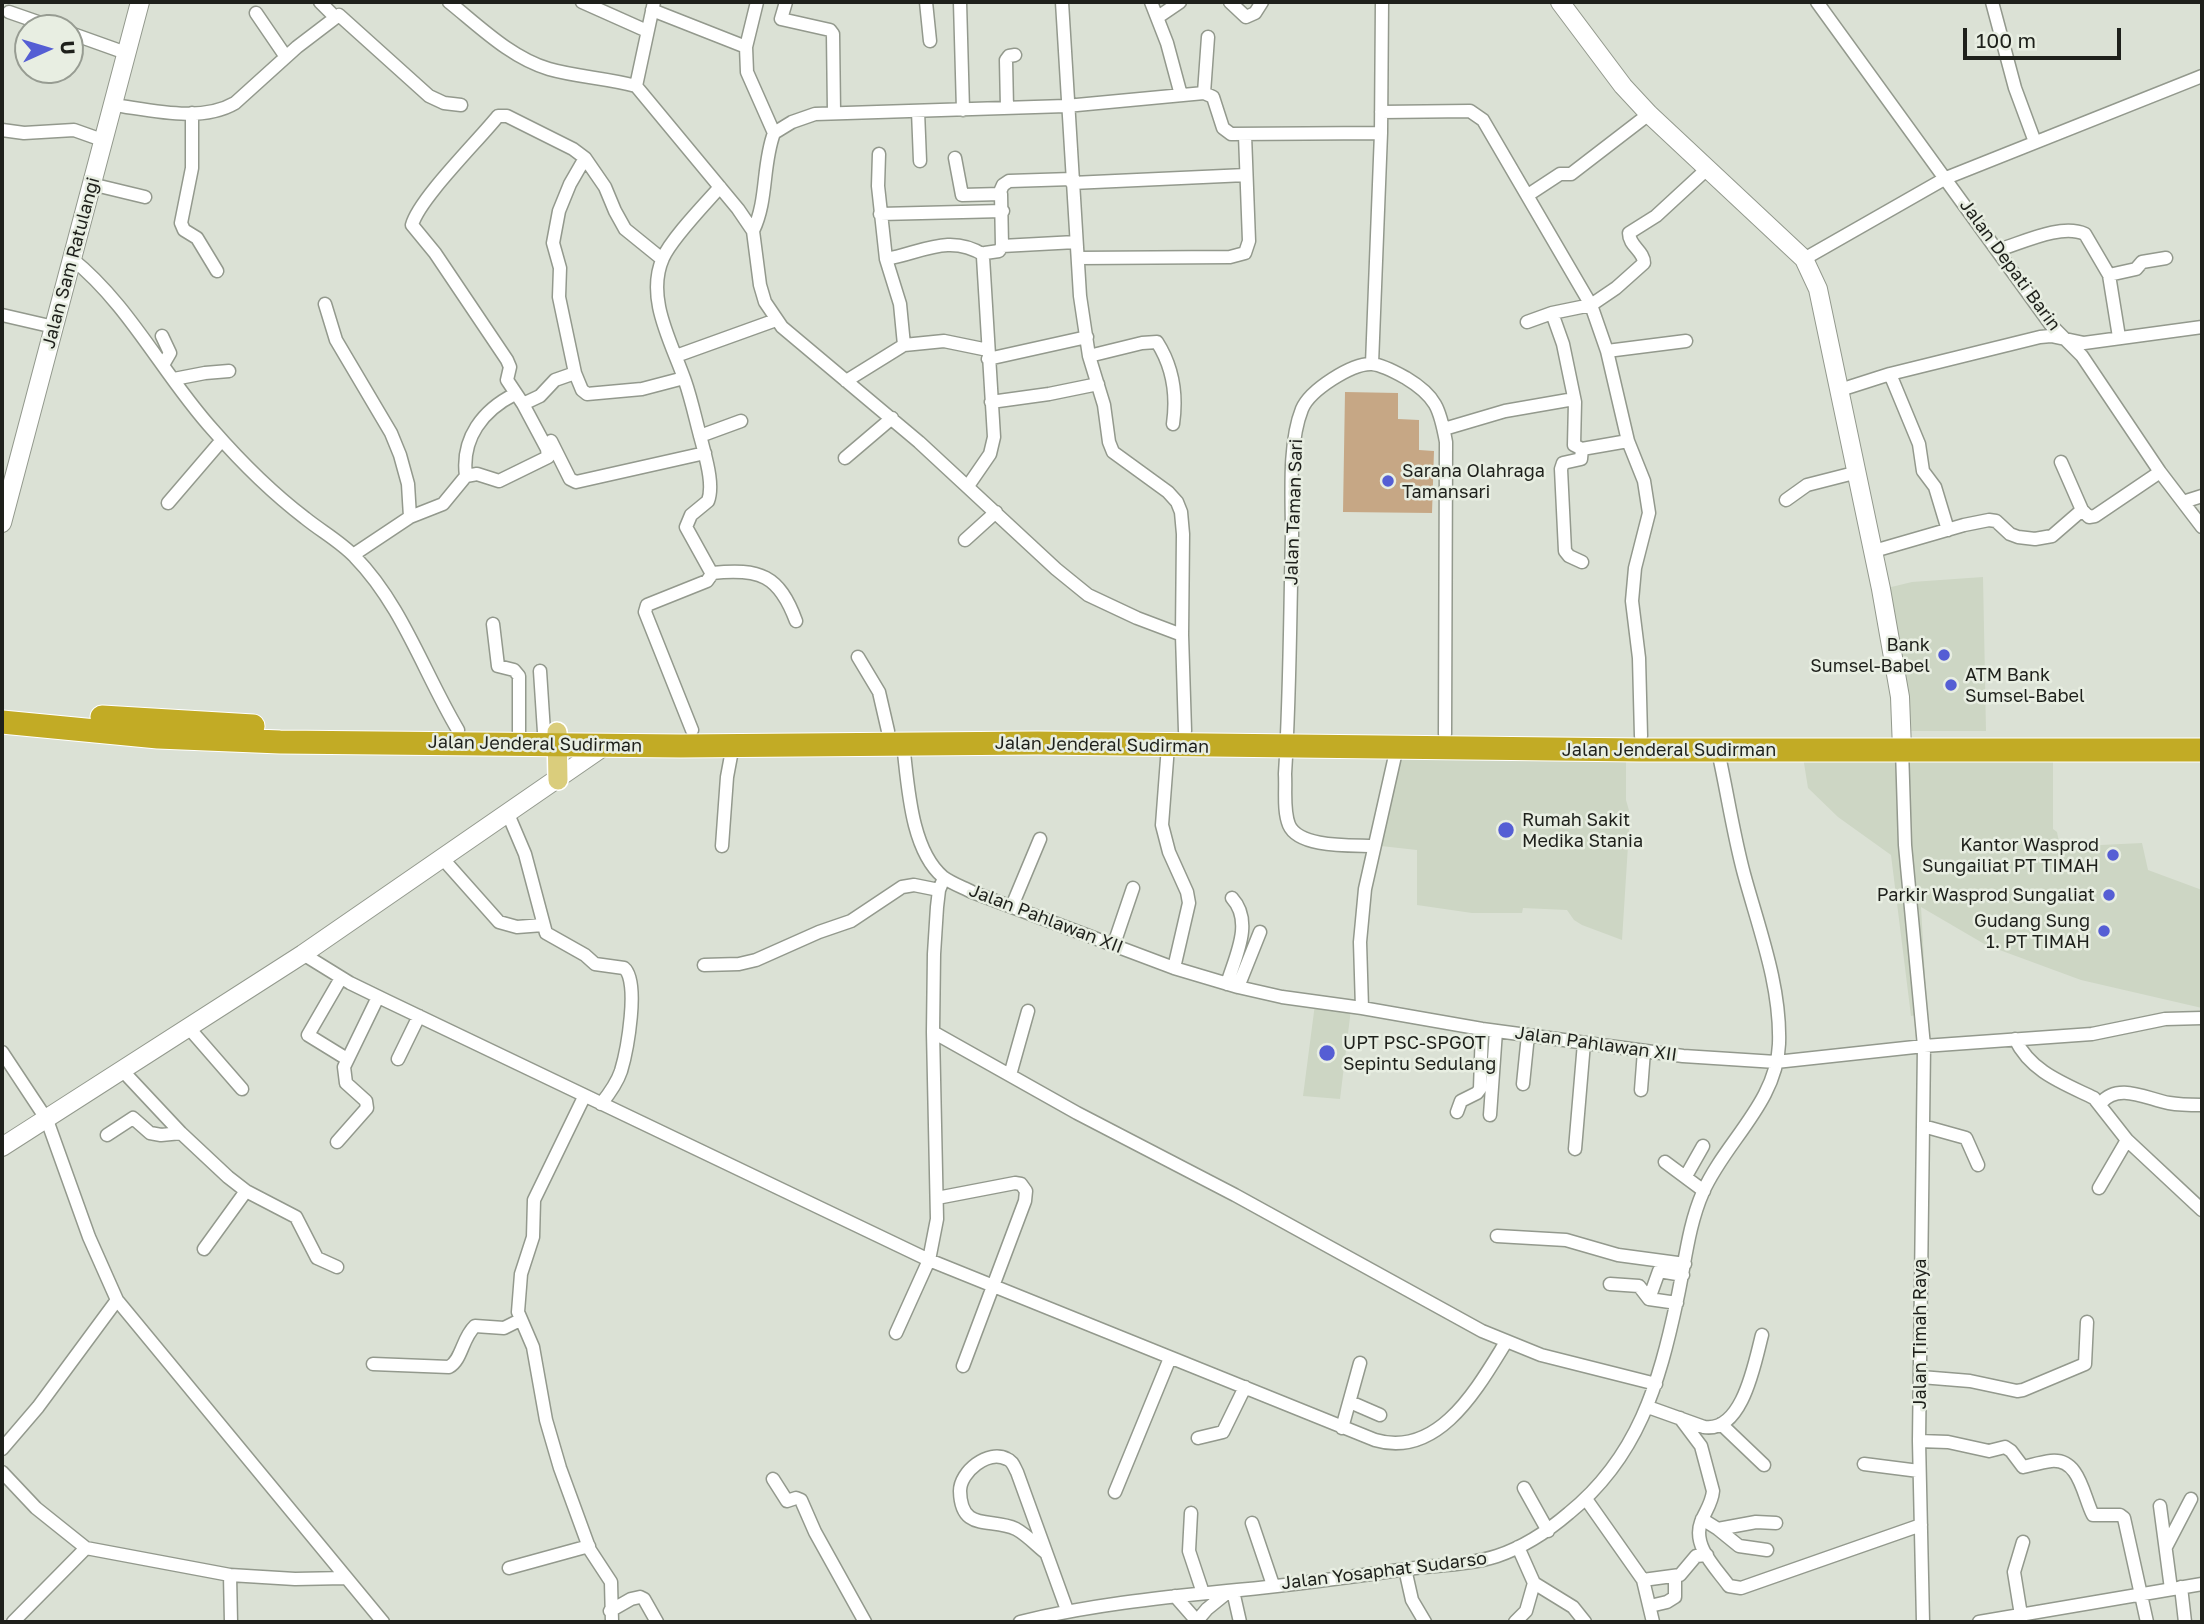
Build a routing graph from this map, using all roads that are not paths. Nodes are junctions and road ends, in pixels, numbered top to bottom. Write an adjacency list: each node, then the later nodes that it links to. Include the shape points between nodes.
1 (141, 2): 29 (main road, Jalan Sam Ratulangi)
2 (320, 2): 23 (street)
3 (449, 2): 33 (street, via 496,40 537,64)
4 (582, 2): 24 (street)
5 (757, 2): 28 (street)
6 (786, 2): 42 (street, via 781,19 833,34)
7 (926, 2): 27 (street)
8 (960, 2): 40 (street)
9 (1062, 2): 38 (street)
10 (1151, 2): 22 (street)
11 (1180, 2): 22 (street)
12 (1230, 2): 13 (street, via 1246,17)
13 (1262, 2)
14 (1382, 2): 43 (street)
15 (1560, 2): 45 (main road)
16 (1817, 2): 58 (street, Jalan Depati Barin)
17 (1992, 2): 51 (street)
18 (653, 6): 24 (street); 28 (street)
19 (9, 12): 21 (street)
20 (256, 13): 30 (street)
21 (15, 14)
22 (1158, 17): 35 (street)
23 (335, 18): 30 (street); 37 (street, via 339,15 429,96)
24 (647, 32): 33 (street)
25 (1208, 37): 34 (street)
26 (84, 38): 29 (street)
27 (930, 41)
28 (747, 47): 47 (street, via 747,72)
29 (126, 52): 36 (main road, Jalan Sam Ratulangi)
30 (291, 52): 44 (street, via 235,103 225,109)
31 (1015, 55): 39 (street, via 1006,61)
32 (2201, 81): 51 (street)
33 (636, 86): 61 (street)
34 (1204, 93): 35 (street); 49 (street, via 1214,99 1225,130)
35 (1181, 95): 38 (street)
36 (114, 104): 44 (street); 50 (main road, Jalan Sam Ratulangi)
37 (461, 105)
38 (1066, 106): 39 (street); 59 (street)
39 (1007, 108): 40 (street)
40 (963, 110): 41 (street)
41 (918, 111): 42 (street); 55 (street)
42 (834, 112): 47 (street, via 792,122)
43 (1381, 112): 48 (street); 63 (street, via 1475,113)
44 (192, 113): 78 (street, via 192,168 181,223 197,238)
45 (1649, 114): 56 (main road); 63 (street, via 1571,174 1560,174)
46 (2, 130): 50 (street, via 74,130)
47 (774, 133): 67 (street, via 766,156 762,207)
48 (1381, 133): 49 (street); 98 (street)
49 (1245, 135): 57 (street)
50 (105, 141): 60 (main road, Jalan Sam Ratulangi)
51 (2035, 142): 58 (street)
52 (879, 154): 66 (street)
53 (585, 158): 73 (street, via 606,187 625,229); 101 (street, via 559,211 553,243); 108 (street, via 500,115 438,185 412,223 509,364 508,380)
54 (955, 158): 62 (street, via 962,196)
55 (920, 161)
56 (1707, 169): 76 (main road); 81 (street, via 1656,216 1630,232 1629,240 1644,263)
57 (1246, 176): 59 (street); 74 (street, via 1249,241 1244,255)
58 (1946, 178): 70 (street, Jalan Depati Barin); 76 (street)
59 (1072, 181): 62 (street, via 1009,181); 68 (street)
60 (91, 184): 64 (street); 72 (main road, Jalan Sam Ratulangi)
61 (720, 187): 67 (street); 73 (street)
62 (999, 194): 65 (street)
63 (1528, 194): 81 (street)
64 (145, 197)
65 (1003, 211): 66 (street); 69 (street)
66 (880, 214): 77 (street)
67 (753, 231): 84 (street, via 762,295)
68 (1076, 243): 69 (street); 74 (street)
69 (1002, 246): 71 (street)
70 (1998, 250): 79 (street, via 2060,230 2075,230 2088,237); 91 (street, Jalan Depati Barin)
71 (984, 255): 77 (street, via 966,245 951,245 925,247); 95 (street)
72 (71, 258): 86 (main road, Jalan Sam Ratulangi); 99 (street, via 93,275)
73 (663, 258): 96 (street, via 658,304)
74 (1078, 258): 89 (street)
75 (2166, 258): 79 (street)
76 (1804, 259): 107 (main road, via 1818,289)
77 (886, 260): 93 (street, via 900,304)
78 (217, 271)
79 (2109, 275): 90 (street)
80 (325, 304): 135 (street, via 336,340 400,455)
81 (1591, 304): 82 (street); 94 (street)
82 (1552, 313): 85 (street); 109 (street)
83 (2, 314): 86 (street)
84 (776, 320): 96 (street); 105 (street)
85 (1527, 322)
86 (54, 327): 127 (main road, Jalan Sam Ratulangi)
87 (2202, 327): 90 (street)
88 (162, 335): 99 (street, via 170,351)
89 (1087, 337): 95 (street); 97 (street)
90 (2119, 337): 91 (street, via 2084,343)
91 (2067, 340): 102 (street, via 2039,337); 125 (street, Jalan Depati Barin)
92 (1686, 341): 94 (street)
93 (904, 345): 95 (street, via 944,341); 105 (street)
94 (1607, 351): 118 (street)
95 (988, 355): 110 (street)
96 (676, 356): 103 (street)
97 (1090, 356): 106 (street); 113 (street, via 1157,342 1175,388)
98 (1372, 364): 115 (street, via 1396,373 1433,398); 162 (street, Jalan Taman Sari, via 1323,385 1303,407 1298,424)
99 (163, 365): 104 (street)
100 (229, 371): 104 (street)
101 (575, 373): 103 (street, via 585,394); 108 (street, via 555,380 540,396)
102 (1890, 374): 107 (street); 138 (street)
103 (684, 378): 116 (street)
104 (174, 379): 117 (street)
105 (846, 381): 111 (street)
106 (1098, 384): 110 (street); 146 (street, via 1113,452 1168,492 1181,512)
107 (1840, 390): 124 (main road)
108 (519, 399): 120 (street); 126 (street, via 496,403 479,422 467,446)
109 (1574, 399): 115 (street, via 1505,411); 119 (street, via 1572,441)
110 (991, 402): 128 (street, via 992,448)
111 (892, 418): 122 (street); 128 (street)
112 (741, 421): 116 (street)
113 (1173, 424)
114 (544, 427): 120 (street)
115 (1444, 429): 154 (street)
116 (700, 436): 121 (street)
117 (222, 440): 132 (street); 141 (street, via 270,489)
118 (1628, 441): 119 (street); 157 (street, via 1644,481 1649,513 1633,584)
119 (1583, 449): 142 (street, via 1581,459 1560,468 1565,551)
120 (552, 452): 121 (street, via 576,482); 126 (street, via 499,481 477,474)
121 (705, 453): 143 (street, via 709,498 686,524)
122 (845, 458)
123 (2061, 462): 133 (street)
124 (1858, 472): 130 (street, via 1807,485); 140 (main road)
125 (2160, 472): 131 (street, Jalan Depati Barin); 133 (street, via 2095,516)
126 (466, 476): 135 (street, via 443,504)
127 (7, 484): 136 (main road, Jalan Sam Ratulangi)
128 (968, 486): 134 (street)
129 (2202, 496): 131 (street)
130 (1786, 500)
131 (2183, 502): 137 (street, Jalan Depati Barin)
132 (168, 503)
133 (2082, 510): 138 (street, via 2056,534 2040,538 2018,537 1991,520)
134 (996, 512): 139 (street); 146 (street, via 1088,595)
135 (410, 517): 141 (street)
136 (2, 523)
137 (2202, 527)
138 (1948, 530): 140 (street)
139 (965, 540)
140 (1874, 551): 163 (main road, via 1900,697)
141 (353, 555): 151 (street, via 390,604)
142 (1583, 562)
143 (712, 573): 144 (street, via 770,579 789,602); 161 (street, via 707,581 645,609)
144 (796, 621)
145 (493, 624): 153 (street, via 498,666 516,670 519,676)
146 (1182, 635): 160 (street)
147 (858, 657): 158 (street)
148 (540, 671): 156 (street)
149 (2, 708): 152 (highway, Jalan Jenderal Sudirman)
150 (2, 723): 152 (highway, Jalan Jenderal Sudirman)
151 (458, 730): 152 (highway, Jalan Jenderal Sudirman); 153 (highway, Jalan Jenderal Sudirman)
152 (221, 732): 156 (highway, Jalan Jenderal Sudirman)
153 (519, 732): 156 (highway, Jalan Jenderal Sudirman)
154 (1445, 734): 157 (highway, Jalan Jenderal Sudirman); 162 (highway, Jalan Jenderal Sudirman)
155 (2202, 735): 163 (highway, Jalan Jenderal Sudirman, via 2028,734)
156 (553, 736): 161 (highway, Jalan Jenderal Sudirman); 165 (highway, Jalan Jenderal Sudirman); 169 (main road)
157 (1641, 736): 163 (highway, Jalan Jenderal Sudirman)
158 (895, 737): 159 (highway, Jalan Jenderal Sudirman); 160 (highway, Jalan Jenderal Sudirman); 175 (street, via 919,836)
159 (824, 738): 161 (highway, Jalan Jenderal Sudirman); 164 (highway, Jalan Jenderal Sudirman)
160 (1176, 738): 162 (highway, Jalan Jenderal Sudirman); 184 (street, via 1162,825 1189,903)
161 (688, 740): 164 (highway, Jalan Jenderal Sudirman); 165 (highway, Jalan Jenderal Sudirman)
162 (1287, 740): 166 (highway, Jalan Jenderal Sudirman); 173 (street, Jalan Taman Sari, via 1286,806 1296,834 1307,840)
163 (1902, 743): 167 (highway, Jalan Jenderal Sudirman); 168 (highway, Jalan Jenderal Sudirman); 199 (street, Jalan Timah Raya, via 1905,845)
164 (733, 745): 172 (street)
165 (606, 746): 169 (main road)
166 (1397, 747): 167 (highway, Jalan Jenderal Sudirman); 173 (street)
167 (1718, 751): 204 (street, Jalan Yosaphat Sudarso, via 1776,1002)
168 (2202, 751)
169 (558, 780): 170 (main road)
170 (508, 814): 174 (main road); 179 (street, via 525,853)
171 (1040, 839): 178 (street)
172 (722, 846)
173 (1373, 846): 188 (street, via 1360,942)
174 (443, 859): 179 (street, via 499,922 517,928); 182 (main road)
175 (942, 884): 178 (street, Jalan Pahlawan XII); 183 (street, via 902,887 851,921 755,960); 195 (street, via 934,954)
176 (1133, 888): 181 (street)
177 (1232, 898): 186 (street, via 1239,905 1243,924)
178 (1012, 906): 181 (street, Jalan Pahlawan XII)
179 (543, 925): 212 (street, via 548,936 595,964 624,968 630,976 624,1057 614,1087)
180 (1260, 932): 186 (street)
181 (1114, 944): 184 (street, Jalan Pahlawan XII)
182 (303, 954): 185 (street); 192 (main road)
183 (704, 965)
184 (1174, 968): 186 (street, Jalan Pahlawan XII)
185 (341, 978): 187 (street); 202 (street, via 307,1034)
186 (1232, 985): 188 (street, Jalan Pahlawan XII)
187 (378, 998): 190 (street); 202 (street)
188 (1362, 1008): 193 (street, Jalan Pahlawan XII)
189 (1028, 1011): 206 (street)
190 (419, 1016): 203 (street); 210 (street)
191 (2202, 1018): 197 (street, Jalan Pahlawan XII, via 2165,1019 2092,1034)
192 (188, 1027): 205 (main road); 208 (street)
193 (1482, 1029): 194 (street, Jalan Pahlawan XII); 214 (street, via 1480,1089 1461,1101)
194 (1496, 1031): 196 (street, Jalan Pahlawan XII); 215 (street)
195 (933, 1032): 206 (street); 231 (street)
196 (1528, 1035): 198 (street, Jalan Pahlawan XII); 207 (street)
197 (2015, 1039): 199 (street, Jalan Pahlawan XII); 211 (street, via 2039,1070)
198 (1584, 1043): 200 (street, Jalan Pahlawan XII); 224 (street)
199 (1924, 1046): 204 (street, Jalan Pahlawan XII); 217 (street, Jalan Timah Raya)
200 (1644, 1051): 204 (street, Jalan Pahlawan XII); 209 (street)
201 (2, 1052): 216 (street)
202 (347, 1059): 221 (street, via 346,1083 368,1107)
203 (398, 1059)
204 (1776, 1062): 230 (street, Jalan Yosaphat Sudarso, via 1766,1090)
205 (121, 1069): 216 (main road); 218 (street)
206 (1010, 1075): 247 (street)
207 (1523, 1084)
208 (242, 1089)
209 (1641, 1090)
210 (584, 1097): 212 (street); 243 (street, via 534,1200 533,1237 520,1282)
211 (2101, 1103): 213 (street, via 2110,1095 2130,1093 2166,1103); 220 (street)
212 (601, 1104): 235 (street)
213 (2202, 1105)
214 (1457, 1112)
215 (1490, 1115)
216 (47, 1120): 223 (main road); 241 (street)
217 (1923, 1126): 226 (street, via 1966,1138); 252 (street, Jalan Timah Raya)
218 (181, 1133): 219 (street, via 150,1133 132,1118); 229 (street)
219 (107, 1135)
220 (2127, 1140): 228 (street); 232 (street)
221 (337, 1142)
222 (1703, 1146): 227 (street)
223 (2, 1147)
224 (1575, 1149)
225 (1665, 1162): 227 (street)
226 (1978, 1165)
227 (1686, 1176): 230 (street)
228 (2099, 1188)
229 (246, 1191): 234 (street); 236 (street, via 296,1217 317,1258)
230 (1704, 1191): 237 (street, Jalan Yosaphat Sudarso)
231 (937, 1198): 235 (street); 239 (street, via 1015,1183 1025,1188 1025,1201)
232 (2202, 1210)
233 (1497, 1236): 237 (street, via 1566,1240)
234 (204, 1249)
235 (929, 1260): 239 (street); 245 (street)
236 (337, 1267)
237 (1684, 1269): 240 (street, via 1659,1271); 242 (street, Jalan Yosaphat Sudarso)
238 (1610, 1284): 240 (street, via 1639,1286)
239 (993, 1285): 248 (street); 251 (street)
240 (1649, 1299): 242 (street)
241 (117, 1300): 263 (street, via 38,1406); 293 (street)
242 (1677, 1303): 253 (street, Jalan Yosaphat Sudarso)
243 (520, 1320): 250 (street, via 504,1328 475,1326 449,1367); 282 (street, via 533,1347 545,1420)
244 (2087, 1322): 252 (street, via 2085,1364 2020,1391)
245 (896, 1334)
246 (1762, 1335): 259 (street, via 1742,1401)
247 (1506, 1342): 253 (street); 260 (street, via 1479,1385 1432,1434 1392,1443)
248 (1170, 1358): 254 (street); 270 (street)
249 (1360, 1363): 255 (street)
250 (373, 1364)
251 (963, 1366)
252 (1921, 1377): 262 (street, Jalan Timah Raya)
253 (1656, 1384): 256 (street, Jalan Yosaphat Sudarso)
254 (1245, 1387): 260 (street); 261 (street, via 1223,1432)
255 (1350, 1402): 257 (street); 260 (street)
256 (1648, 1407): 258 (street); 271 (street, Jalan Yosaphat Sudarso, via 1626,1450)
257 (1380, 1415)
258 (1680, 1419): 259 (street, via 1709,1428); 275 (street, via 1701,1446 1712,1489)
259 (1721, 1424): 265 (street)
260 (1342, 1428)
261 (1198, 1438)
262 (1919, 1441): 266 (street, Jalan Timah Raya); 301 (street, via 1989,1451 2005,1447 2023,1467 2056,1461 2071,1467 2093,1515 2124,1518)
263 (3, 1444)
264 (1864, 1464): 266 (street)
265 (1764, 1465)
266 (1919, 1471): 278 (street, Jalan Timah Raya)
267 (2, 1472): 284 (street, via 36,1508)
268 (773, 1479): 312 (street, via 786,1501 801,1500)
269 (1524, 1488): 280 (street)
270 (1115, 1492)
271 (1586, 1499): 280 (street, Jalan Yosaphat Sudarso); 294 (street)
272 (2191, 1500): 285 (street)
273 (2160, 1506): 285 (street)
274 (1191, 1513): 300 (street, via 1189,1550)
275 (1702, 1519): 279 (street); 288 (street, via 1698,1538)
276 (1776, 1522): 279 (street)
277 (1252, 1523): 297 (street)
278 (1921, 1525): 288 (street, via 1737,1589 1729,1586); 319 (street, Jalan Timah Raya)
279 (1718, 1529): 286 (street, via 1739,1546)
280 (1548, 1531): 283 (street, Jalan Yosaphat Sudarso)
281 (2023, 1542): 305 (street, via 2014,1572)
282 (589, 1546): 289 (street); 306 (street, via 611,1582)
283 (1518, 1547): 290 (street, Jalan Yosaphat Sudarso, via 1478,1560); 295 (street)
284 (86, 1548): 291 (street); 308 (street)
285 (2166, 1548): 298 (street)
286 (1767, 1550)
287 (1046, 1553): 287 (street, via 1012,1462 992,1458 962,1477 960,1491 967,1514 977,1522 1016,1530); 304 (street)
288 (1707, 1555): 292 (street, via 1696,1556)
289 (509, 1569)
290 (1405, 1569): 297 (street, Jalan Yosaphat Sudarso); 315 (street, via 1412,1600)
291 (230, 1575): 293 (street); 309 (street)
292 (1675, 1576): 294 (street); 303 (street, via 1675,1597)
293 (345, 1578): 310 (street)
294 (1643, 1580): 303 (street)
295 (1534, 1583): 316 (street, via 1527,1609); 317 (street, via 1573,1607)
296 (2202, 1584): 298 (street)
297 (1273, 1585): 299 (street, Jalan Yosaphat Sudarso)
298 (2176, 1588): 301 (street); 322 (street)
299 (1231, 1591): 300 (street, Jalan Yosaphat Sudarso); 307 (street); 314 (street)
300 (1203, 1593): 302 (street, Jalan Yosaphat Sudarso)
301 (2142, 1594): 305 (street); 321 (street)
302 (1175, 1595): 304 (street, Jalan Yosaphat Sudarso); 307 (street)
303 (1650, 1606): 318 (street)
304 (1067, 1610): 313 (street, Jalan Yosaphat Sudarso)
305 (2021, 1615): 320 (street)
306 (611, 1617): 311 (street, via 625,1601 640,1597)
307 (1196, 1621)
308 (13, 1622)
309 (231, 1622)
310 (383, 1622)
311 (657, 1622)
312 (865, 1622)
313 (1020, 1622)
314 (1240, 1622)
315 (1424, 1622)
316 (1515, 1622)
317 (1585, 1622)
318 (1653, 1622)
319 (1923, 1622)
320 (1979, 1622)
321 (2147, 1622)
322 (2185, 1622)

